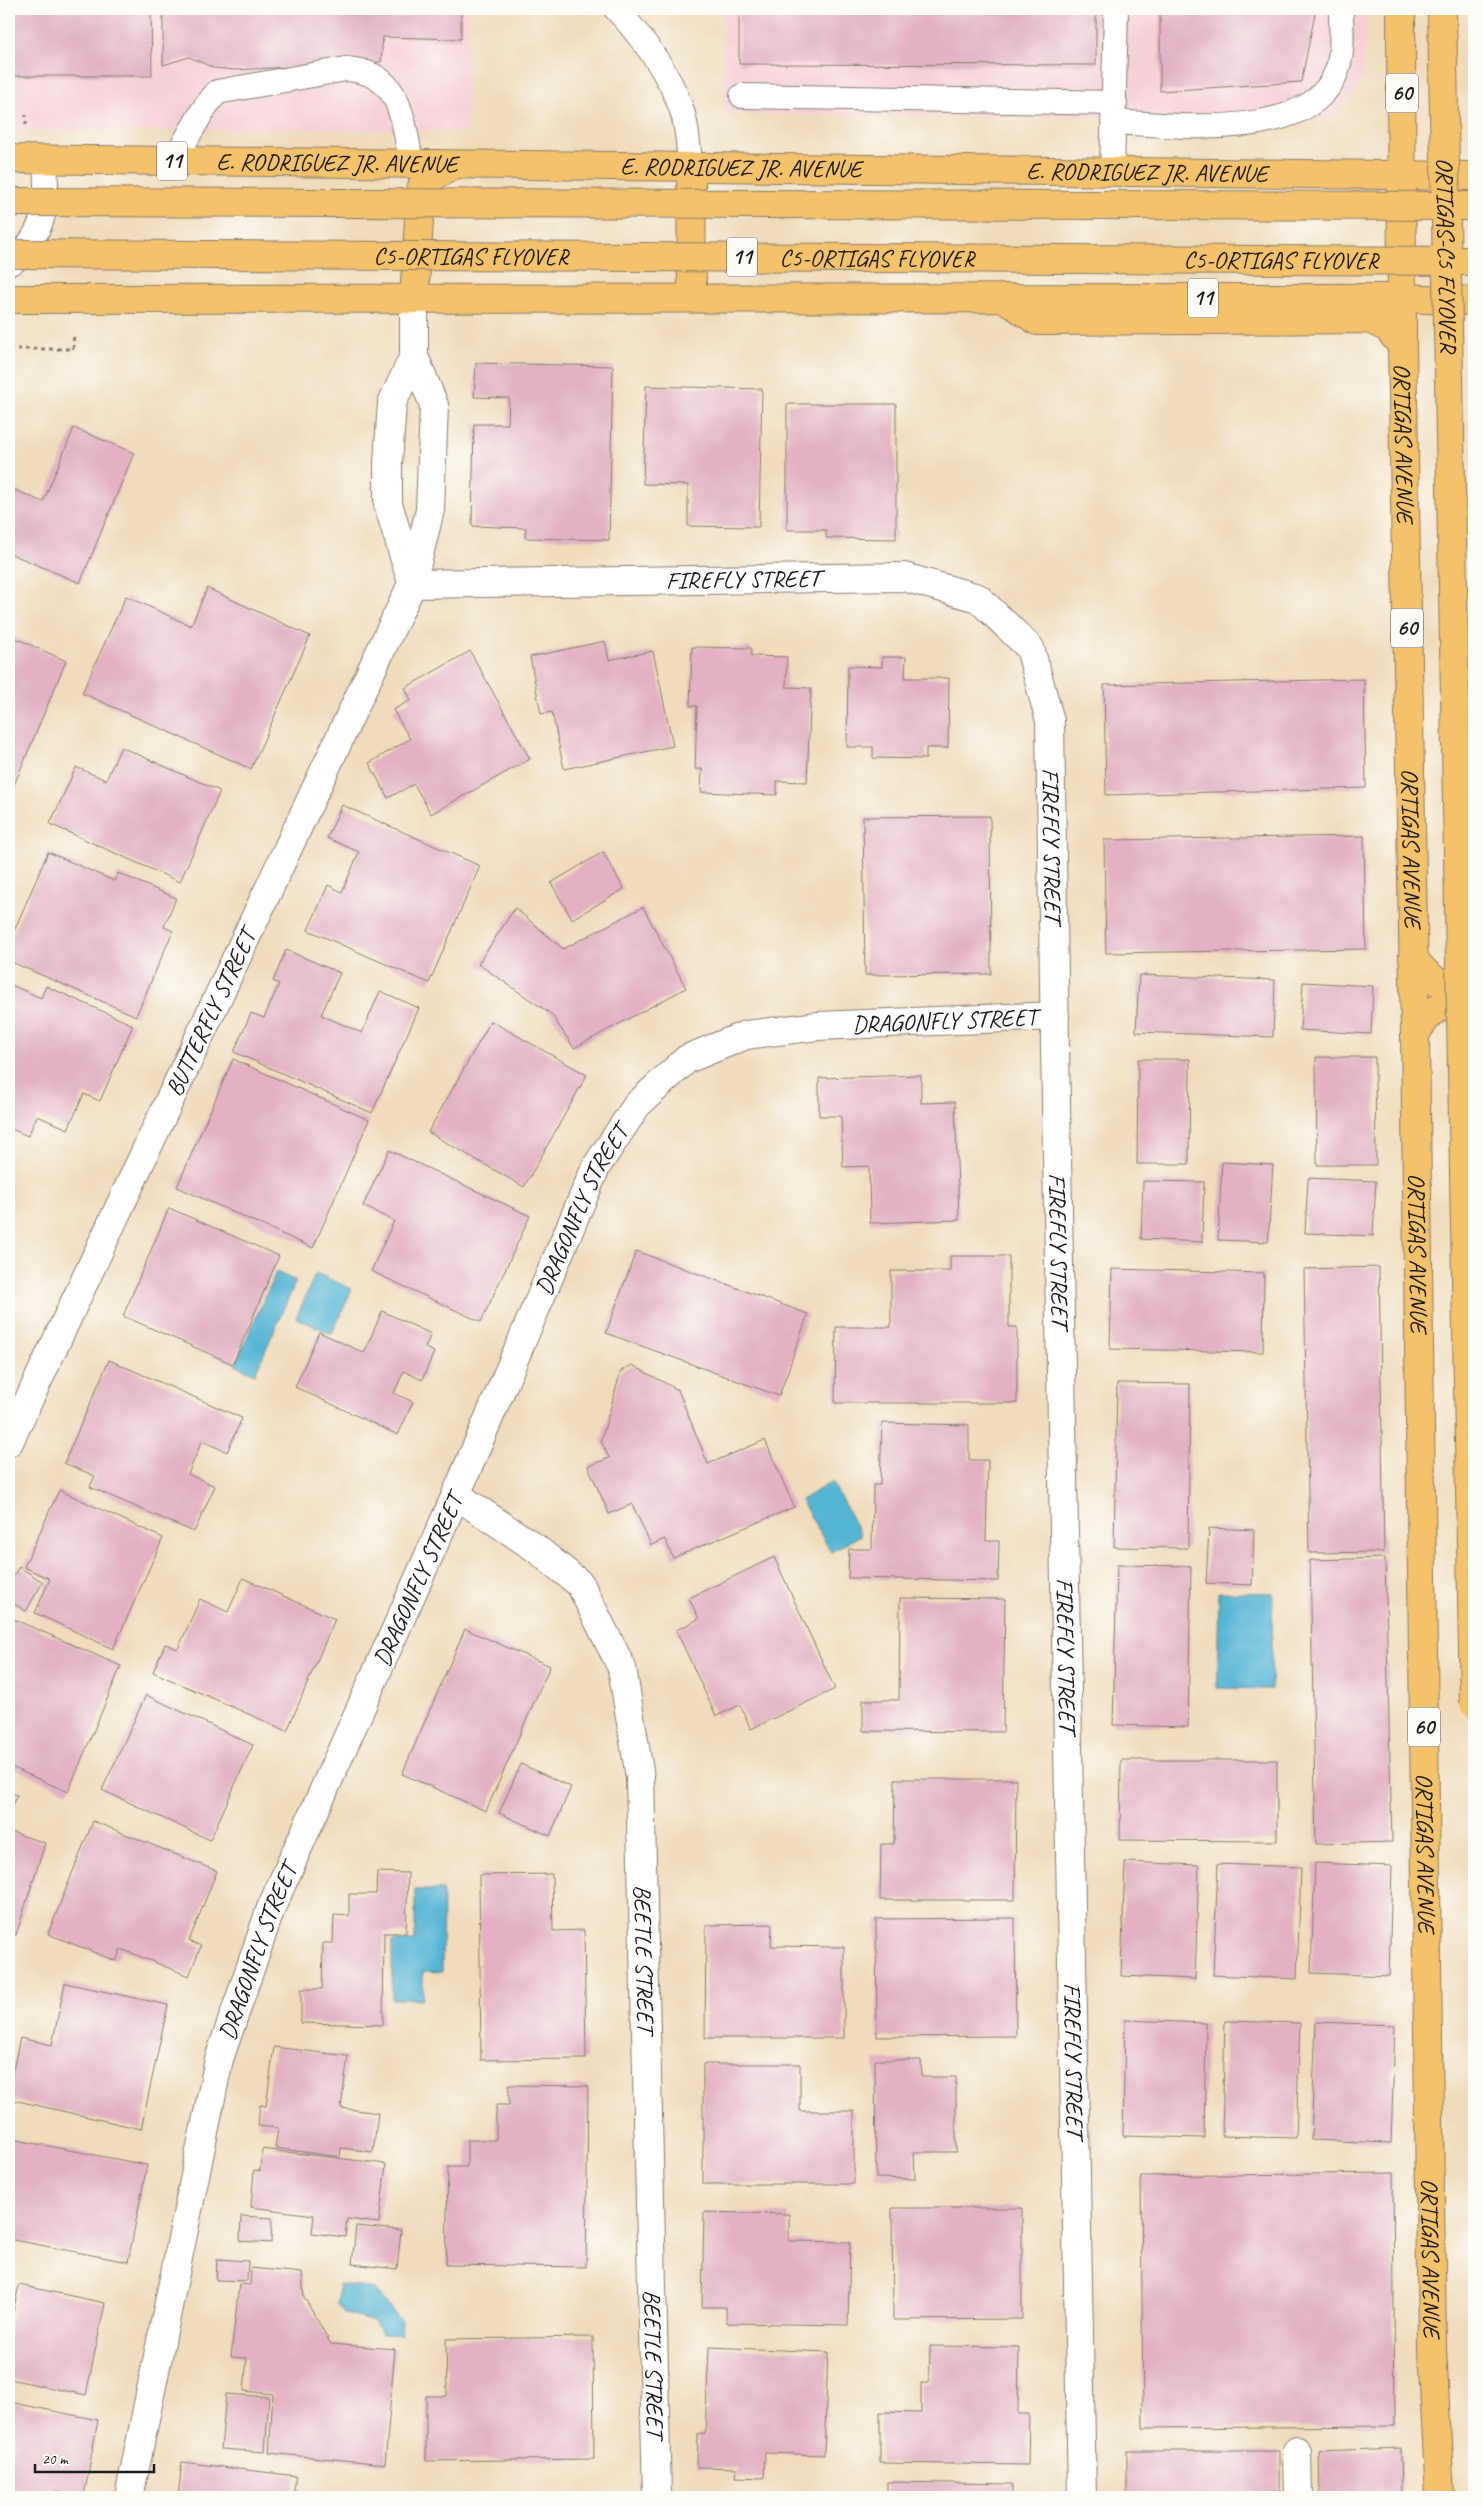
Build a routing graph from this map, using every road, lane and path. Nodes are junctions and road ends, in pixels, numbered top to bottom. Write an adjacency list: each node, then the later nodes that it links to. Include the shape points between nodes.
1 (616, 9): 13 (lane, via 635,29 663,70 682,109)
2 (1116, 9): 7 (lane)
3 (1341, 9): 7 (lane, via 1336,74 1321,96 1299,110 1264,122 1203,127)
4 (1401, 9): 15 (main road, ORTIGAS AVENUE / 60)
5 (1442, 9): 40 (main road, ORTIGAS-C5 FLYOVER / 60, bridge)
6 (742, 96): 7 (lane)
7 (1115, 113): 14 (lane)
8 (9, 159): 9 (main road, E. RODRIGUEZ JR. AVENUE / 11)
9 (45, 160): 10 (main road, E. RODRIGUEZ JR. AVENUE / 11); 21 (lane, via 46,186 40,230 19,259)
10 (173, 162): 11 (main road, E. RODRIGUEZ JR. AVENUE / 11); 11 (lane, via 216,92 361,69 388,84 397,98)
11 (412, 165): 12 (main road, E. RODRIGUEZ JR. AVENUE / 11)
12 (452, 166): 13 (main road, E. RODRIGUEZ JR. AVENUE / 11); 23 (main road, via 424,182 421,189)
13 (691, 168): 14 (main road, E. RODRIGUEZ JR. AVENUE / 11); 22 (main road)
14 (1112, 173): 15 (main road, E. RODRIGUEZ JR. AVENUE / 11)
15 (1402, 176): 16 (main road, E. RODRIGUEZ JR. AVENUE / 11); 25 (main road, ORTIGAS AVENUE / 60)
16 (1474, 176)
17 (9, 202): 18 (main road, 11, bridge)
18 (1474, 206)
19 (9, 254): 20 (main road, C5-ORTIGAS FLYOVER / 11, bridge)
20 (1474, 261)
21 (9, 263)
22 (692, 297): 23 (main road, 11); 24 (main road, 11)
23 (414, 298): 26 (main road, 11); 31 (street, BUTTERFLY STREET)
24 (1004, 298): 25 (main road, 11); 28 (main road, via 1037,321 1369,319 1388,328)
25 (1402, 298): 27 (main road, 11); 28 (main road, ORTIGAS AVENUE / 60)
26 (9, 299)
27 (1474, 301)
28 (1402, 346): 33 (main road, ORTIGAS AVENUE / 60)
29 (9, 349): 30 (path)
30 (73, 349)
31 (414, 356): 32 (street, BUTTERFLY STREET, via 434,405 430,510); 32 (street, BUTTERFLY STREET, via 392,402 388,470 388,504)
32 (412, 584): 36 (street, FIREFLY STREET, via 904,577 978,598 1030,648 1050,721); 38 (street, BUTTERFLY STREET)
33 (1413, 958): 34 (main road, via 1425,973 1441,984 1463,988); 37 (main road, ORTIGAS AVENUE / 60)
34 (1474, 986)
35 (1474, 1002): 37 (main road, via 1452,1001 1435,1009)
36 (1055, 1016): 39 (street, DRAGONFLY STREET, via 818,1026 746,1035 687,1059 637,1105 596,1167); 44 (street, FIREFLY STREET)
37 (1415, 1034): 46 (main road, ORTIGAS AVENUE / 60, via 1432,2348)
38 (9, 1442)
39 (456, 1495): 42 (street, DRAGONFLY STREET, via 271,1908 220,2059); 43 (street, BEETLE STREET, via 534,1547 580,1584 622,1668 640,1778)
40 (1474, 1703)
41 (1297, 2451): 45 (street)
42 (129, 2497)
43 (657, 2497)
44 (1082, 2497)
45 (1298, 2497)
46 (1440, 2497)

